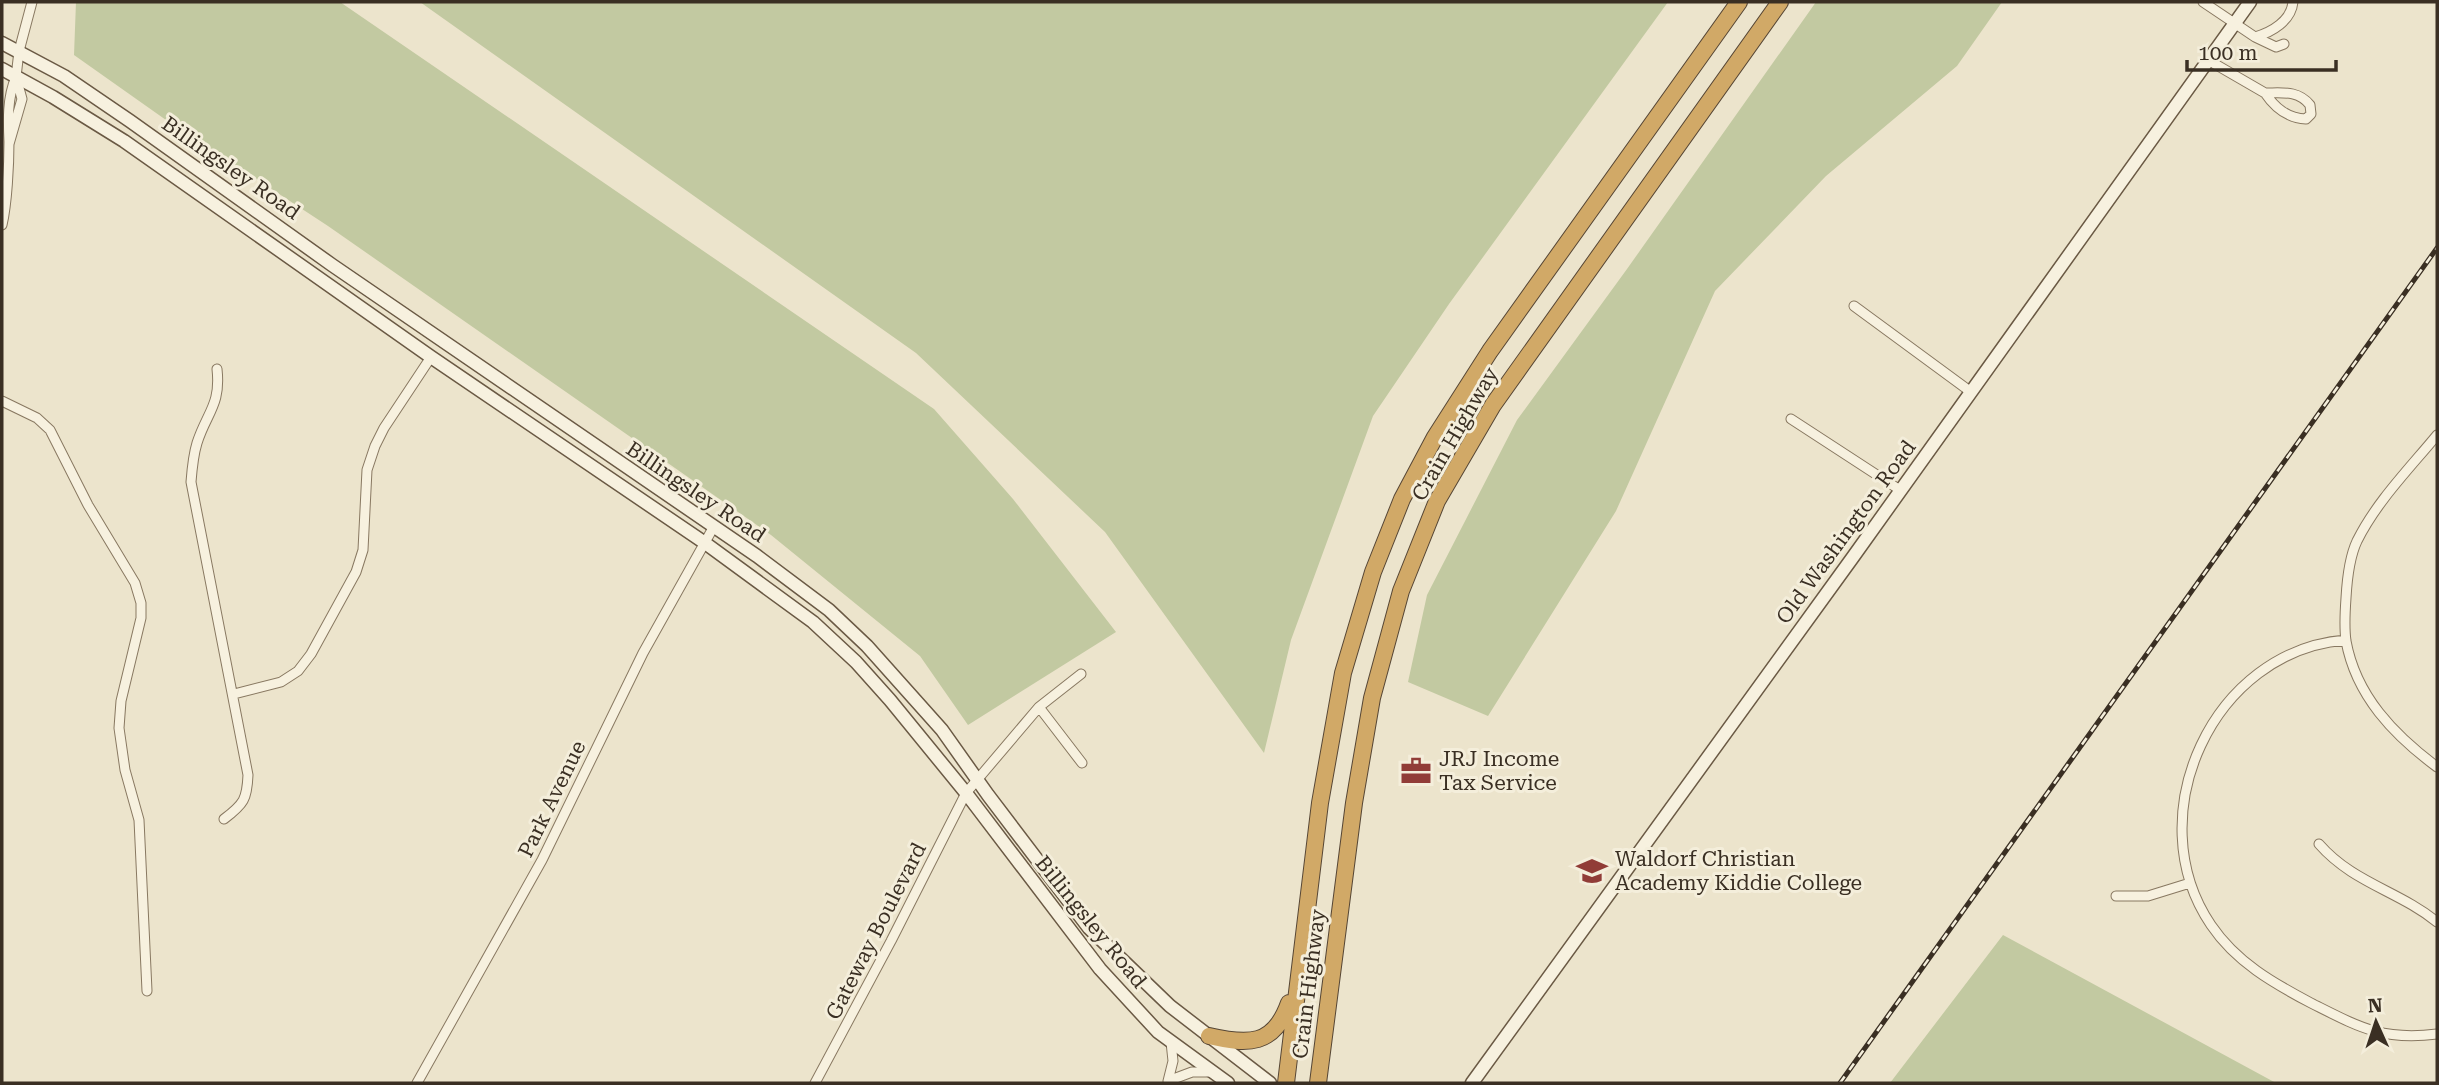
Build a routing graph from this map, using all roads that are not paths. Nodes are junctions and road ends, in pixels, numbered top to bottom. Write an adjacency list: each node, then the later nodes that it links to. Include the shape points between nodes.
1 (32, 2): 11 (street)
2 (1739, 2): 41 (highway, Crain Highway, via 1490,351 1402,499 1373,572 1343,673 1320,803)
3 (1780, 2): 53 (highway, Crain Highway, via 1493,405 1437,501 1401,591 1372,698)
4 (2203, 2): 7 (street)
5 (2250, 2): 7 (main road, Old Washington Road)
6 (2293, 2): 8 (street, via 2278,27)
7 (2235, 23): 8 (street); 12 (main road, Old Washington Road)
8 (2255, 37): 10 (street, via 2276,47)
9 (2, 43): 11 (main road, Billingsley Road)
10 (2284, 44)
11 (19, 51): 14 (street); 26 (main road, Billingsley Road, via 130,121)
12 (2208, 60): 15 (street); 21 (main road, Old Washington Road)
13 (2, 69): 14 (main road, Billingsley Road)
14 (16, 77): 16 (street, via 22,99); 19 (main road, Billingsley Road, via 124,141)
15 (2265, 93): 15 (street, via 2300,96 2310,105 2311,114 2306,119 2287,115)
16 (6, 150): 17 (street)
17 (2, 225)
18 (1854, 306): 21 (street)
19 (431, 357): 27 (main road, Billingsley Road); 30 (street, via 375,446 367,470 360,561 311,654 298,671 281,682)
20 (217, 369): 30 (street, via 215,404 196,445 191,482)
21 (1971, 392): 25 (main road, Old Washington Road)
22 (2, 401): 42 (street, via 37,418 50,430 139,594 140,625 119,728 139,820)
23 (1791, 419): 25 (street)
24 (2437, 435): 28 (street, via 2381,500 2356,543 2346,584)
25 (1900, 490): 54 (main road, Old Washington Road)
26 (713, 528): 27 (street, Park Avenue); 34 (main road, Billingsley Road, via 757,556 849,628 942,730)
27 (705, 543): 35 (main road, Billingsley Road, via 813,622 856,662); 48 (street, Park Avenue, via 643,653 542,860)
28 (2346, 640): 33 (street, via 2373,705 2397,736); 38 (street, via 2306,647 2277,659 2243,685 2219,713 2199,749 2186,788 2181,831)
29 (1081, 674): 31 (street, Gateway Boulevard)
30 (234, 694): 36 (street, via 247,793 241,806)
31 (1039, 707): 32 (street); 34 (street, Gateway Boulevard)
32 (1082, 763)
33 (2437, 767)
34 (976, 779): 35 (street, Gateway Boulevard); 44 (main road, Billingsley Road, via 1089,928 1170,1006)
35 (966, 793): 45 (main road, Billingsley Road, via 1100,969); 49 (street, Gateway Boulevard)
36 (224, 819)
37 (2319, 844): 40 (street, via 2347,871)
38 (2190, 883): 39 (street, via 2148,896); 43 (street, via 2222,939 2265,978 2371,1031 2396,1037)
39 (2116, 895)
40 (2437, 922)
41 (1297, 981): 44 (highway, via 1281,1023 1270,1034 1247,1042); 52 (highway, Crain Highway)
42 (147, 991)
43 (2437, 1034)
44 (1209, 1036): 51 (main road, Billingsley Road)
45 (1171, 1042): 46 (main road, Billingsley Road); 47 (street, via 1173,1061)
46 (1211, 1072): 47 (street, via 1182,1074); 50 (main road, Billingsley Road)
47 (1167, 1082)
48 (417, 1083)
49 (815, 1083)
50 (1228, 1083)
51 (1270, 1083)
52 (1286, 1083)
53 (1318, 1083)
54 (1472, 1083)

